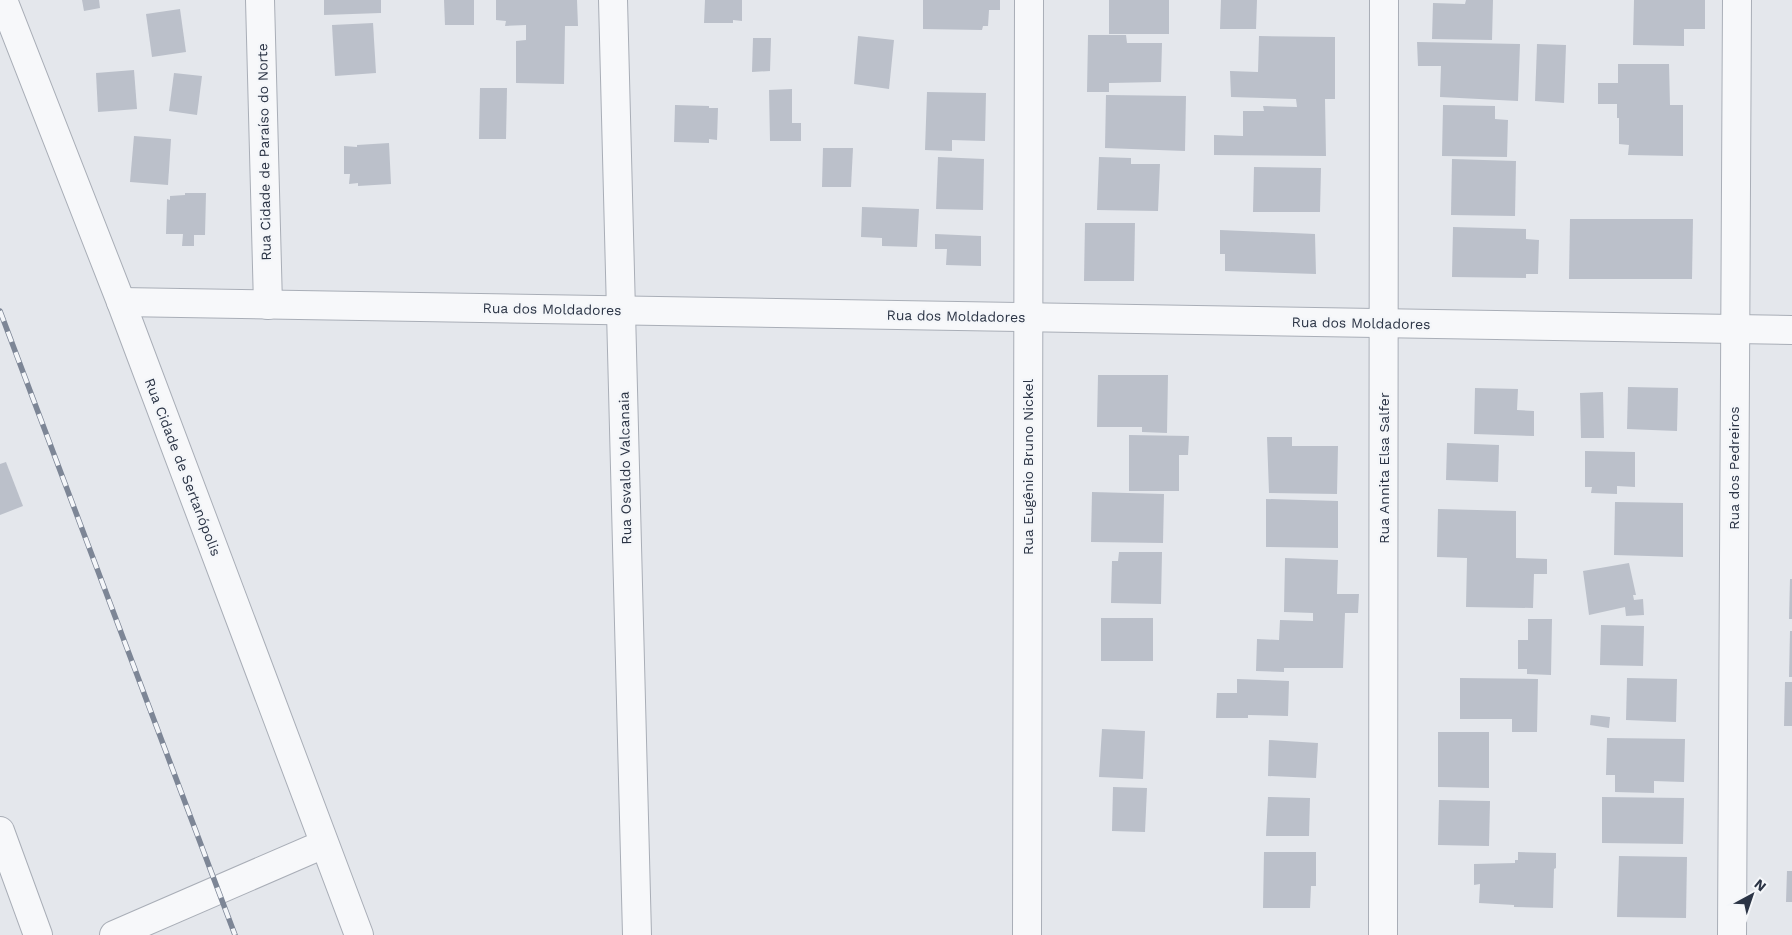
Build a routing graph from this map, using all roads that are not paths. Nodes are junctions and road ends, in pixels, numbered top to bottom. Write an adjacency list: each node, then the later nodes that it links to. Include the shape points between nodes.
1 (3, 0): 7 (street, Rua Cidade de Sertanópolis)
2 (260, 0): 8 (street, Rua Cidade de Paraíso do Norte)
3 (613, 0): 9 (street, Rua Osvaldo Valcanaia)
4 (1029, 0): 10 (street, Rua Eugênio Bruno Nickel)
5 (1384, 0): 11 (street, Rua Annita Elsa Salfer)
6 (1736, 0): 12 (street, Rua dos Pedreiros)
7 (121, 302): 8 (street, Rua dos Moldadores); 15 (street, Rua Cidade de Sertanópolis)
8 (268, 305): 9 (street, Rua dos Moldadores)
9 (621, 310): 10 (street, Rua dos Moldadores); 19 (street, Rua Osvaldo Valcanaia)
10 (1028, 317): 11 (street, Rua dos Moldadores); 20 (street, Rua Eugênio Bruno Nickel)
11 (1384, 323): 12 (street, Rua dos Moldadores); 21 (street, Rua Annita Elsa Salfer)
12 (1735, 329): 13 (street, Rua dos Moldadores); 22 (street, Rua dos Pedreiros)
13 (1792, 330)
14 (0, 831): 16 (street)
15 (324, 844): 17 (street); 18 (street, Rua Cidade de Sertanópolis)
16 (38, 935)
17 (114, 935)
18 (358, 935)
19 (637, 935)
20 (1028, 935)
21 (1383, 935)
22 (1732, 935)

